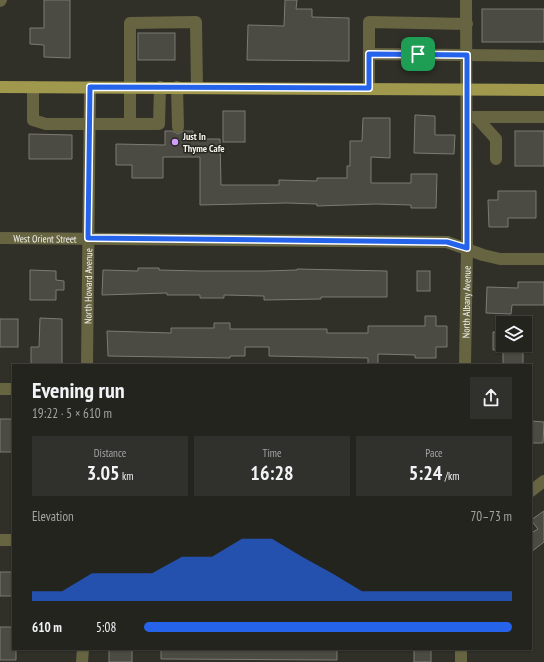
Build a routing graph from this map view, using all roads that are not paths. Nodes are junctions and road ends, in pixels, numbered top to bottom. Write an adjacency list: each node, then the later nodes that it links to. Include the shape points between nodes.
1 (466, 0): 2 (street, North Albany Avenue)
2 (467, 24): 3 (street, via 369,22); 4 (street, North Albany Avenue)
3 (369, 54): 4 (street); 13 (street)
4 (467, 55): 5 (street); 14 (street, North Albany Avenue)
5 (544, 56)
6 (0, 87): 7 (main road)
7 (32, 87): 8 (main road); 19 (street, via 33,120 46,124)
8 (90, 87): 9 (main road); 19 (street, North Howard Avenue)
9 (130, 87): 10 (main road); 12 (street, via 130,23 196,22); 18 (street)
10 (160, 87): 11 (main road); 18 (street, via 159,124)
11 (177, 87): 12 (main road); 20 (street)
12 (197, 88): 13 (main road)
13 (369, 88): 14 (main road)
14 (467, 89): 15 (main road); 16 (street, North Albany Avenue)
15 (544, 90)
16 (472, 117): 17 (street); 21 (street, via 496,139); 24 (street, North Albany Avenue)
17 (544, 117)
18 (130, 123): 19 (street)
19 (90, 124): 23 (street, North Howard Avenue)
20 (178, 127)
21 (496, 159)
22 (0, 238): 23 (street, West Orient Street)
23 (88, 238): 24 (street, West Orient Street, via 447,242); 26 (street, North Howard Avenue)
24 (467, 248): 25 (street, West Orient Street, via 500,259); 27 (street, North Albany Avenue)
25 (544, 259)
26 (87, 364)
27 (465, 364)
28 (0, 389): 29 (street)
29 (12, 389)
30 (544, 481): 31 (street)
31 (532, 490)
32 (0, 540): 33 (street)
33 (12, 540)
34 (82, 650): 36 (street)
35 (461, 650): 37 (street)
36 (82, 662)
37 (461, 662)

